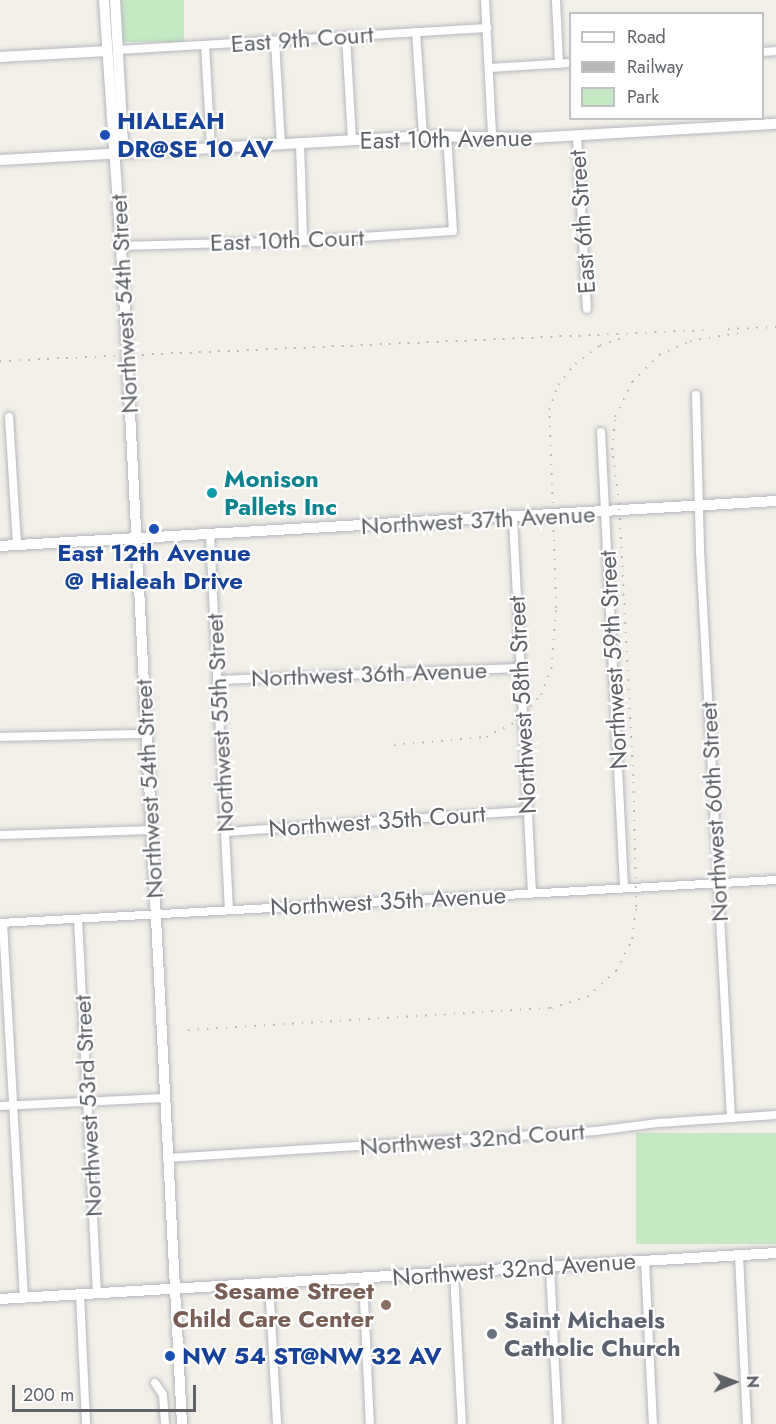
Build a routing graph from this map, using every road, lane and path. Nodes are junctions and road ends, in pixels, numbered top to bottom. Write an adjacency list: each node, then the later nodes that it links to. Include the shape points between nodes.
1 (104, 0): 11 (main road, Northwest 54th Street)
2 (109, 0): 11 (main road)
3 (115, 0): 11 (main road, Northwest 54th Street)
4 (485, 0): 6 (street)
5 (556, 0): 14 (street)
6 (487, 28): 7 (street, East 9th Court); 15 (street)
7 (416, 32): 8 (street, East 9th Court); 20 (street)
8 (346, 36): 9 (street, East 9th Court); 22 (street)
9 (275, 41): 10 (street, East 9th Court); 24 (street)
10 (206, 45): 11 (street, East 9th Court); 25 (street)
11 (114, 48): 12 (main road); 26 (main road, Northwest 54th Street, via 123,143)
12 (0, 57)
13 (569, 63): 14 (street)
14 (559, 64): 15 (street)
15 (489, 68): 19 (street)
16 (713, 123): 17 (main road, East 10th Avenue); 21 (main road, East 10th Avenue)
17 (776, 124)
18 (447, 135): 19 (main road, East 10th Avenue); 20 (main road, East 10th Avenue); 28 (street, East 10th Court, via 453,231)
19 (492, 135): 21 (main road, East 10th Avenue)
20 (423, 136): 22 (main road, East 10th Avenue)
21 (577, 136): 30 (street, East 6th Street)
22 (352, 140): 23 (main road, East 10th Avenue)
23 (300, 143): 24 (main road, East 10th Avenue); 28 (street)
24 (281, 144): 25 (main road, East 10th Avenue)
25 (211, 149): 26 (main road, East 10th Avenue)
26 (116, 154): 27 (main road, East 10th Avenue); 29 (main road, Northwest 54th Street)
27 (0, 160)
28 (303, 241): 29 (street, East 10th Court)
29 (121, 246): 39 (main road, Northwest 54th Street)
30 (587, 309)
31 (696, 395): 35 (street, Northwest 60th Street)
32 (9, 417): 40 (street)
33 (602, 432): 36 (street, Northwest 59th Street)
34 (776, 501): 35 (main road, Northwest 37th Avenue)
35 (701, 505): 36 (main road, Northwest 37th Avenue); 51 (street, Northwest 60th Street, via 700,551)
36 (605, 513): 37 (main road, Northwest 37th Avenue); 52 (street, Northwest 59th Street)
37 (513, 518): 38 (main road, Northwest 37th Avenue); 42 (street, Northwest 58th Street)
38 (210, 536): 39 (main road, Northwest 37th Avenue); 43 (street, Northwest 55th Street)
39 (137, 539): 40 (main road, Northwest 37th Avenue); 44 (main road, Northwest 54th Street)
40 (17, 545): 41 (main road, Northwest 37th Avenue)
41 (0, 546)
42 (521, 668): 43 (street, Northwest 36th Avenue); 46 (street, Northwest 58th Street)
43 (217, 680): 48 (street, Northwest 55th Street)
44 (146, 734): 45 (street); 47 (main road, Northwest 54th Street)
45 (0, 737)
46 (528, 811): 48 (street, Northwest 35th Court); 53 (street, Northwest 58th Street)
47 (151, 830): 49 (street); 55 (main road, Northwest 54th Street)
48 (226, 832): 54 (street, Northwest 55th Street)
49 (0, 835)
50 (776, 880): 51 (street, Northwest 35th Avenue)
51 (718, 884): 52 (street, Northwest 35th Avenue); 63 (street, Northwest 60th Street)
52 (624, 887): 53 (street, Northwest 35th Avenue)
53 (532, 892): 54 (street, Northwest 35th Avenue)
54 (229, 910): 55 (street, Northwest 35th Avenue)
55 (155, 914): 56 (street, Northwest 35th Avenue); 58 (main road, Northwest 54th Street)
56 (78, 919): 57 (street, Northwest 35th Avenue); 59 (street, Northwest 53rd Street)
57 (2, 923): 61 (street)
58 (164, 1098): 59 (street); 64 (main road, Northwest 54th Street)
59 (88, 1101): 61 (street); 73 (street, Northwest 53rd Street)
60 (0, 1106): 61 (street)
61 (13, 1106): 75 (street)
62 (776, 1115): 63 (street, Northwest 32nd Court)
63 (731, 1118): 64 (street, Northwest 32nd Court, via 596,1131)
64 (167, 1158): 72 (main road, Northwest 54th Street)
65 (776, 1253): 66 (main road, Northwest 32nd Avenue)
66 (739, 1255): 67 (main road, Northwest 32nd Avenue); 86 (street)
67 (645, 1261): 68 (main road, Northwest 32nd Avenue); 85 (street)
68 (550, 1267): 69 (main road, Northwest 32nd Avenue); 84 (street)
69 (454, 1272): 70 (main road, Northwest 32nd Avenue); 83 (street)
70 (363, 1278): 71 (main road, Northwest 32nd Avenue); 82 (street)
71 (269, 1284): 72 (main road, Northwest 32nd Avenue); 81 (street)
72 (174, 1290): 73 (main road, Northwest 32nd Avenue); 80 (main road, Northwest 54th Street)
73 (97, 1294): 74 (main road, Northwest 32nd Avenue)
74 (80, 1295): 75 (main road, Northwest 32nd Avenue); 78 (street)
75 (24, 1298): 76 (main road, Northwest 32nd Avenue)
76 (0, 1299)
77 (155, 1383): 79 (street, via 163,1395)
78 (86, 1424)
79 (165, 1424)
80 (182, 1424)
81 (277, 1424)
82 (370, 1424)
83 (462, 1424)
84 (558, 1424)
85 (653, 1424)
86 (747, 1424)

